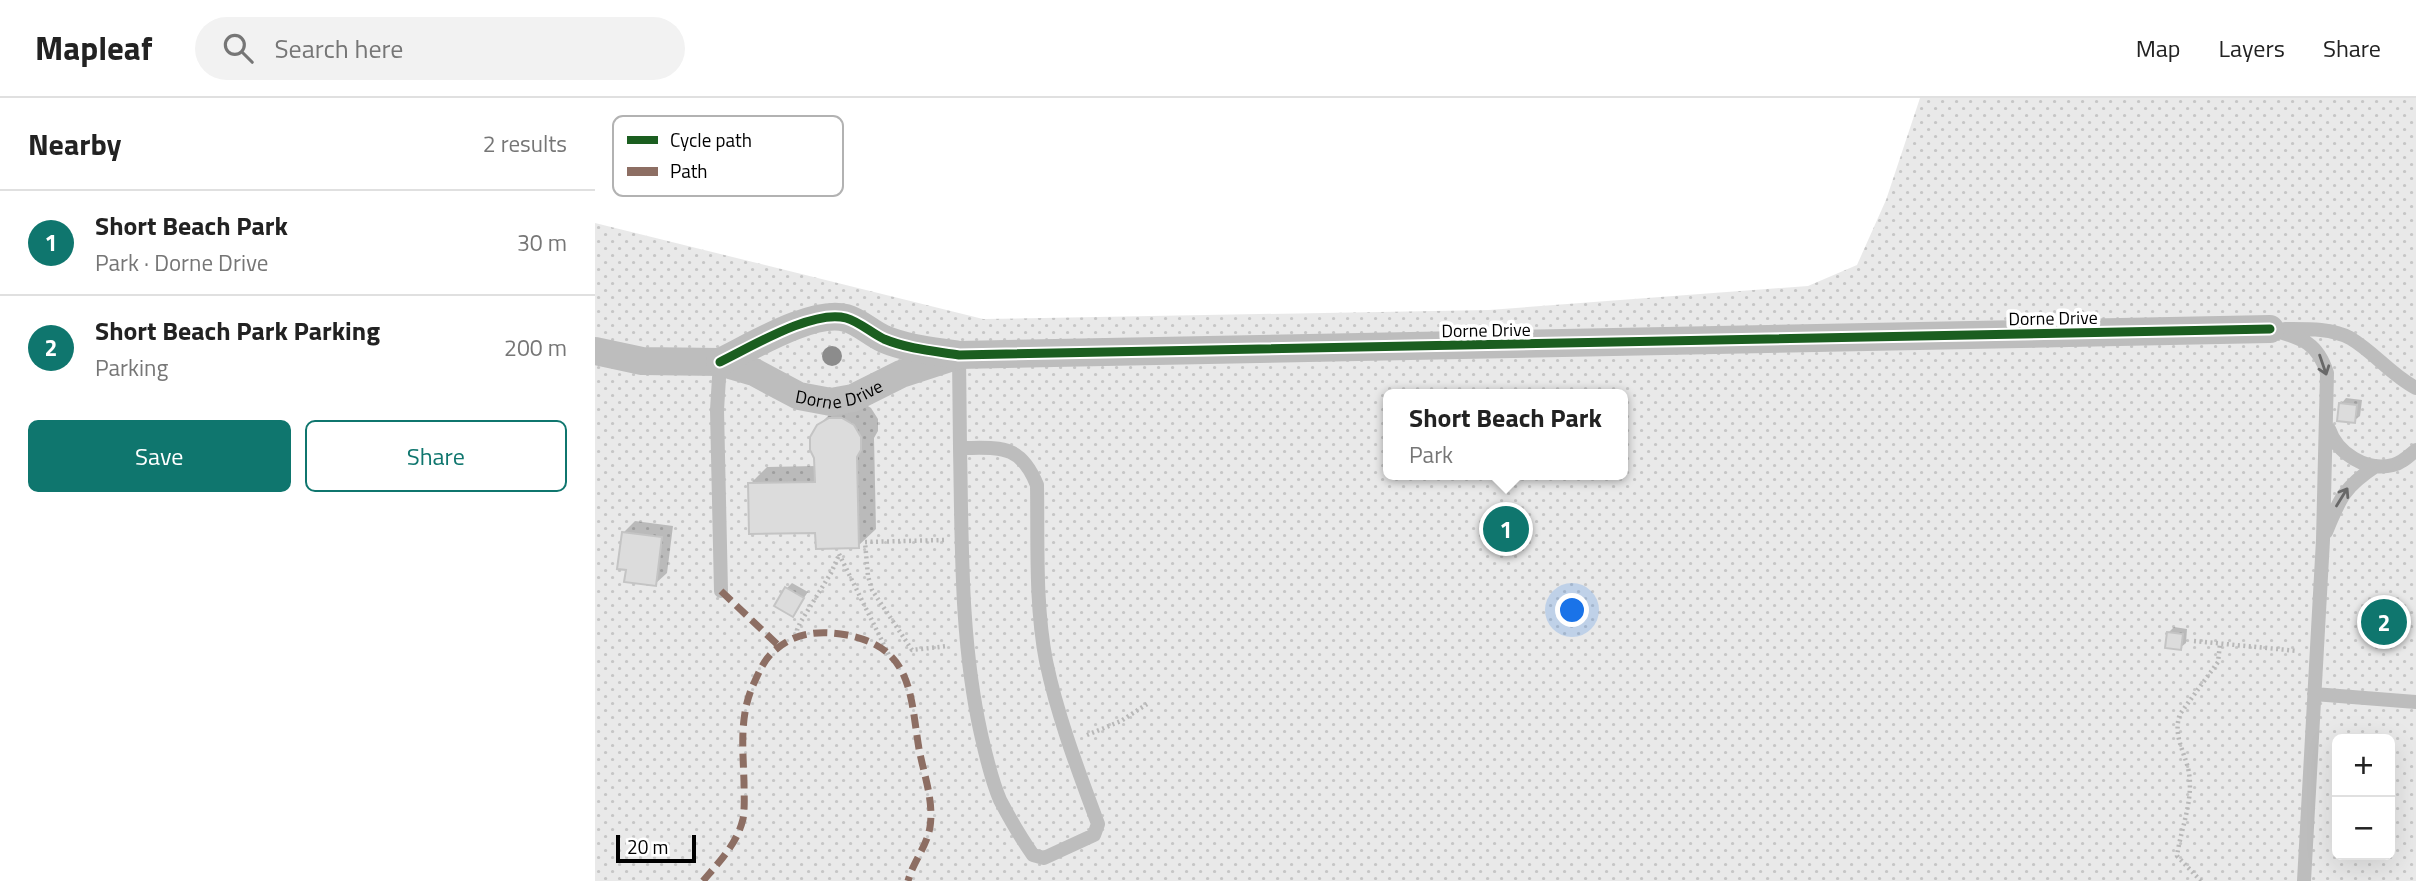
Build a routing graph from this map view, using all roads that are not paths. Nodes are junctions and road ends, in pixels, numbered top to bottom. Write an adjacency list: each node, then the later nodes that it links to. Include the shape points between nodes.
1 (2270, 329): 3 (street, Dorne Drive); 5 (lane, via 2308,329 2350,338); 6 (lane, one-way to 6, via 2301,338 2322,358 2327,373)
2 (595, 351): 4 (street, Dorne Drive, via 642,361)
3 (959, 355): 4 (street, Dorne Drive, via 901,374 853,398 831,402 799,396 754,372); 4 (street, Dorne Drive, via 913,348 884,339 846,318 823,316); 7 (lane)
4 (720, 362): 11 (lane)
5 (2416, 388)
6 (2326, 421): 9 (lane, via 2333,442 2343,452); 10 (lane)
7 (960, 448): 7 (lane, via 971,691 999,799 1033,855 1044,858 1094,835 1098,824 1067,742 1046,660 1037,485 1030,468 1010,450)
8 (2416, 450): 9 (lane, via 2393,465)
9 (2376, 466): 10 (lane, one-way to 9, via 2340,498)
10 (2323, 540): 12 (lane)
11 (721, 591)
12 (2314, 694): 13 (lane); 14 (lane)
13 (2416, 702)
14 (2304, 881)

